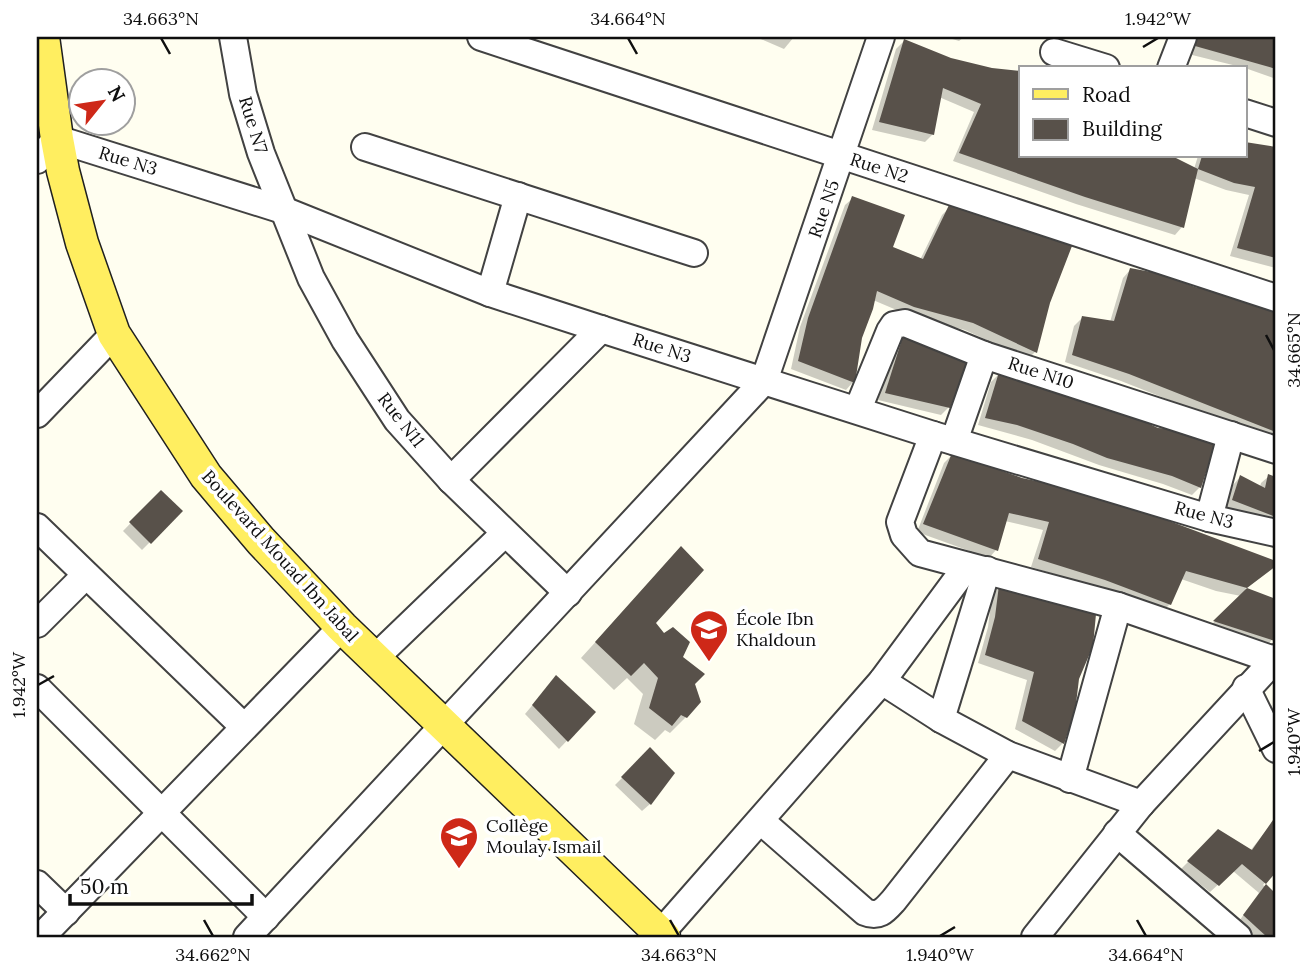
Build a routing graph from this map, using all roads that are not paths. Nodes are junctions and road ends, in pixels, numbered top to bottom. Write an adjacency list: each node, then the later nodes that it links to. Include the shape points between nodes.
1 (43, 37): 13 (main road, Boulevard Mouad Ibn Jabal)
2 (233, 37): 16 (street, Rue N7, via 243,94)
3 (481, 37): 6 (street, Rue N2)
4 (881, 37): 14 (street, Rue N5)
5 (1183, 37): 9 (street)
6 (533, 45): 14 (street, Rue N2)
7 (1054, 52): 8 (street)
8 (1100, 66)
9 (1172, 66)
10 (1246, 113): 11 (street)
11 (1276, 123)
12 (365, 147): 15 (street)
13 (47, 150): 16 (street, Rue N3, via 202,183); 21 (main road, Boulevard Mouad Ibn Jabal)
14 (842, 156): 19 (street, Rue N2); 23 (street, Rue N5)
15 (518, 196): 17 (street); 18 (street)
16 (283, 210): 18 (street, Rue N3); 29 (street, Rue N11, via 311,278 345,340 397,420)
17 (694, 253)
18 (490, 293): 20 (street, Rue N3)
19 (1276, 298)
20 (601, 329): 23 (street, Rue N3); 29 (street)
21 (114, 334): 25 (street); 39 (main road, Boulevard Mouad Ibn Jabal, via 206,476)
22 (984, 355): 24 (street, Rue N10, via 899,323 888,335); 26 (street, Rue N10); 27 (street)
23 (764, 381): 24 (street, Rue N3); 36 (street)
24 (858, 410): 27 (street, Rue N3)
25 (37, 413)
26 (1231, 435): 28 (street, Rue N10); 30 (street)
27 (943, 438): 30 (street, Rue N3); 34 (street, via 900,522 904,535 920,553)
28 (1276, 450)
29 (451, 480): 32 (street, Rue N11)
30 (1209, 518): 33 (street, Rue N3)
31 (37, 527): 35 (street)
32 (505, 533): 36 (street, Rue N11); 40 (street)
33 (1276, 533)
34 (977, 568): 37 (street); 42 (street); 45 (street)
35 (86, 575): 38 (street); 47 (street)
36 (568, 593): 46 (street)
37 (1118, 606): 41 (street); 50 (street)
38 (37, 624)
39 (342, 627): 40 (main road, Boulevard Mouad Ibn Jabal); 47 (street)
40 (374, 659): 46 (main road, Boulevard Mouad Ibn Jabal)
41 (1275, 659): 44 (street)
42 (882, 681): 45 (street); 53 (street)
43 (37, 688): 52 (street)
44 (1246, 688): 48 (street); 51 (street)
45 (941, 719): 49 (street)
46 (442, 726): 57 (street); 59 (main road, Boulevard Mouad Ibn Jabal)
47 (244, 727): 52 (street)
48 (1276, 749)
49 (1008, 755): 50 (street); 53 (street, via 881,914 865,912)
50 (1070, 779): 51 (street)
51 (1141, 804): 54 (street)
52 (163, 814): 56 (street); 57 (street)
53 (761, 821): 59 (street)
54 (1117, 833): 58 (street); 62 (street)
55 (37, 884): 56 (street)
56 (66, 912): 60 (street)
57 (267, 917): 61 (street)
58 (1044, 933)
59 (662, 935)
60 (41, 937)
61 (247, 937)
62 (1238, 937)

